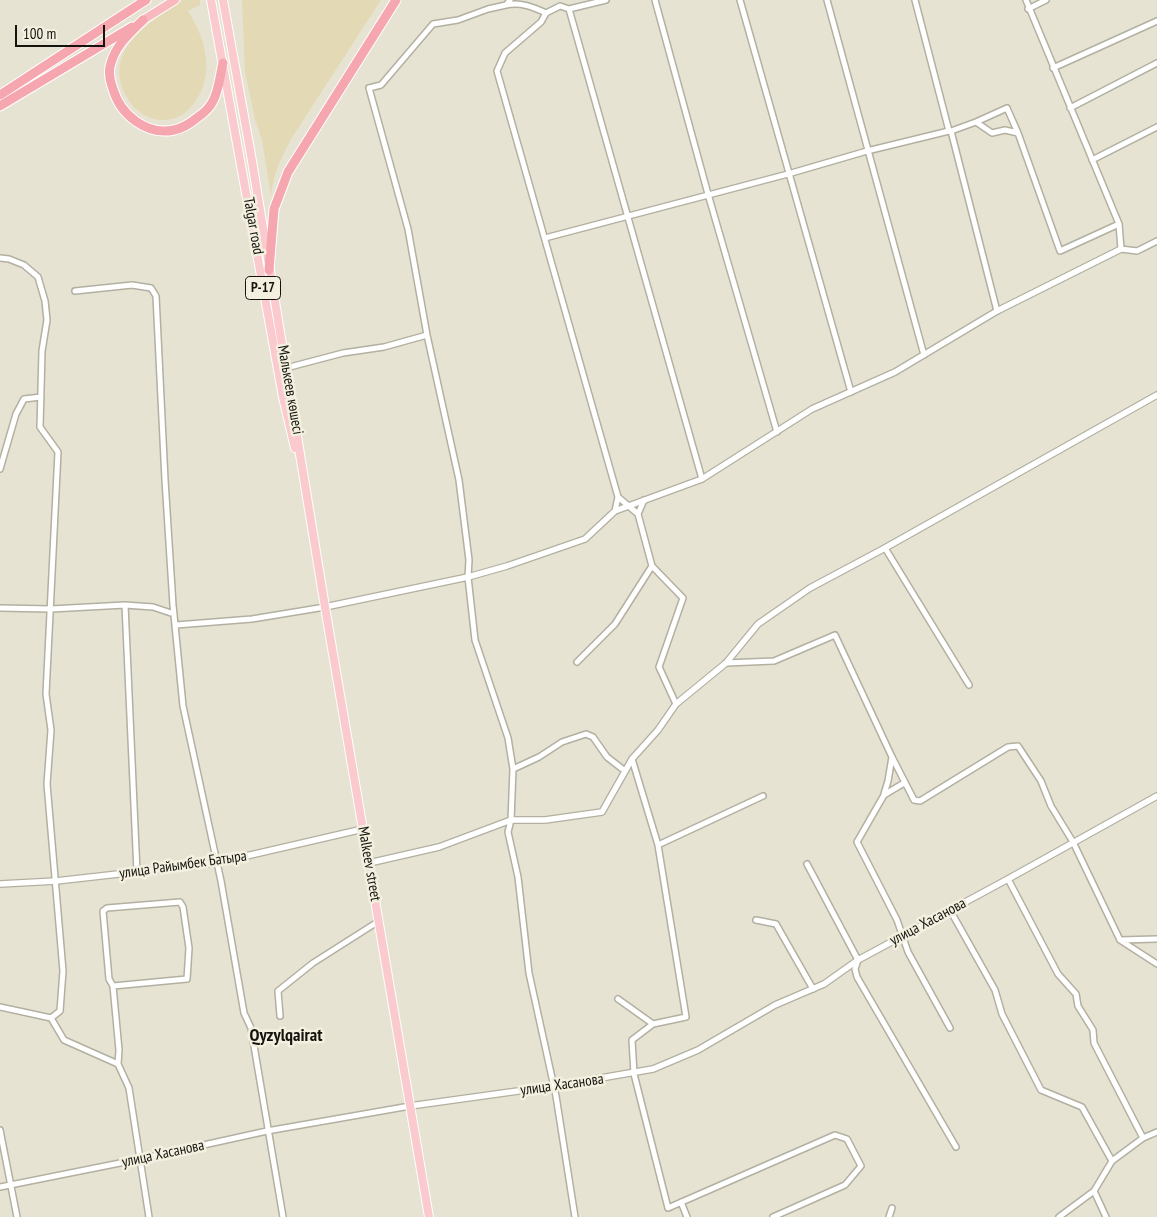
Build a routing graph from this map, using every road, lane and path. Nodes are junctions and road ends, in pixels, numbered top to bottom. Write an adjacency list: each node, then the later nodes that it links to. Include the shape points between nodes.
1 (146, 0): 22 (highway)
2 (175, 0): 17 (highway)
3 (211, 0): 19 (main road, Talgar road / P-17)
4 (223, 0): 39 (main road, Talgar road / P-17)
5 (396, 0): 39 (highway, via 288,172 274,209)
6 (606, 0): 14 (street)
7 (655, 0): 32 (street)
8 (740, 0): 31 (street)
9 (827, 0): 29 (street)
10 (915, 0): 27 (street)
11 (1026, 0): 15 (street)
12 (1046, 0): 15 (street)
13 (508, 2): 16 (street); 42 (street, via 458,20 433,24 381,86 369,88 408,229)
14 (569, 9): 16 (street, via 560,6); 33 (street)
15 (1028, 9): 21 (street)
16 (546, 13): 35 (street, via 541,22 505,53 497,71)
17 (143, 20): 19 (highway, via 116,50 110,64 110,80 122,109 144,126 174,130 203,113 213,101); 23 (highway)
18 (1157, 21): 21 (street)
19 (223, 63): 54 (main road, Talgar road / P-17, via 283,397)
20 (1157, 63): 24 (street)
21 (1053, 68): 24 (street)
22 (0, 95)
23 (0, 106)
24 (1070, 108): 30 (street)
25 (976, 122): 27 (street); 28 (street, via 992,133 1005,130); 28 (street, via 1007,108)
26 (1157, 127): 30 (street)
27 (950, 131): 29 (street); 41 (street)
28 (1018, 133): 34 (street, via 1060,251)
29 (867, 151): 31 (street); 43 (street)
30 (1092, 160): 34 (street)
31 (788, 174): 32 (street); 45 (street)
32 (708, 194): 33 (street); 48 (street)
33 (629, 217): 35 (street); 50 (street)
34 (1119, 224): 37 (street)
35 (544, 238): 51 (street)
36 (1157, 240): 37 (street, via 1137,251)
37 (1120, 249): 41 (street)
38 (0, 258): 47 (street, via 24,266 38,277 48,320 42,351)
39 (269, 270): 44 (main road, Малькеев көшесі)
40 (75, 291): 64 (street, via 132,285 151,288 156,296)
41 (998, 311): 43 (street)
42 (426, 335): 44 (street); 59 (street, via 459,480 469,560)
43 (924, 355): 45 (street)
44 (286, 368): 54 (main road, Малькеев көшесі)
45 (852, 392): 48 (street, via 812,409)
46 (1157, 395): 57 (street)
47 (41, 397): 49 (street, via 24,399 16,414); 63 (street, via 40,427 58,452)
48 (776, 432): 50 (street)
49 (0, 469)
50 (702, 479): 52 (street)
51 (618, 497): 53 (street); 55 (street)
52 (644, 500): 53 (street); 56 (street)
53 (628, 505): 55 (street); 56 (street)
54 (310, 511): 61 (main road, Malkeev street)
55 (615, 511): 59 (street, via 584,539)
56 (638, 514): 58 (street)
57 (885, 548): 67 (street, via 810,588 758,624); 68 (street)
58 (652, 566): 66 (street, via 615,624); 69 (street, via 683,598 658,667)
59 (468, 577): 61 (street); 72 (street, via 475,640 508,738)
60 (124, 605): 63 (street); 64 (street, via 153,607); 85 (street)
61 (325, 607): 65 (street, via 252,619); 79 (main road, Malkeev street)
62 (0, 608): 63 (street)
63 (51, 609): 87 (street, via 46,694 51,730 47,784)
64 (174, 614): 65 (street)
65 (176, 625): 82 (street, via 183,706)
66 (577, 662)
67 (726, 663): 69 (street); 70 (street, via 774,661 834,635)
68 (969, 685)
69 (676, 704): 71 (street)
70 (892, 757): 74 (street); 75 (street)
71 (632, 759): 73 (street); 81 (street)
72 (513, 769): 73 (street, via 562,742 586,734 593,737 607,757); 78 (street)
73 (625, 771): 78 (street, via 602,812 545,820)
74 (904, 783): 75 (street); 80 (street, via 914,800 920,801 1008,746 1018,746 1041,781 1051,806)
75 (884, 795): 92 (street, via 857,842)
76 (764, 796): 81 (street)
77 (1157, 796): 80 (street, улица Хасанова)
78 (511, 820): 83 (street, via 439,847); 107 (street, via 508,832 518,877 529,973)
79 (363, 829): 82 (street, улица Райымбек Батыра); 83 (main road, Malkeev street)
80 (1073, 842): 86 (street, улица Хасанова); 94 (street)
81 (658, 845): 103 (street, via 686,1017)
82 (216, 863): 85 (street, улица Райымбек Батыра); 110 (street, via 244,1013 251,1028)
83 (369, 863): 91 (main road, Malkeev street)
84 (807, 864): 95 (street)
85 (137, 872): 87 (street, улица Райымбек Батыра)
86 (1008, 879): 89 (street, улица Хасанова); 112 (street, via 1058,974 1076,994 1078,1006 1093,1030 1094,1044)
87 (56, 881): 88 (street, улица Райымбек Батыра); 102 (street, via 63,970 60,1011)
88 (0, 884)
89 (950, 910): 92 (street, улица Хасанова); 115 (street, via 995,990 1002,1014 1041,1090 1082,1107)
90 (756, 920): 98 (street, via 776,924)
91 (379, 921): 101 (street, via 313,963 278,991); 108 (main road, Malkeev street)
92 (903, 936): 95 (street, улица Хасанова); 104 (street, via 908,952)
93 (1157, 939): 94 (street)
94 (1120, 940): 96 (street)
95 (858, 960): 98 (street, улица Хасанова); 113 (street, via 857,977)
96 (1157, 964)
97 (113, 986): 97 (street, via 109,979 103,911 107,908 180,902 189,948 187,979); 105 (street)
98 (813, 989): 106 (street, улица Хасанова, via 775,1005 698,1050)
99 (618, 999): 103 (street)
100 (0, 1007): 102 (street)
101 (280, 1016)
102 (51, 1018): 105 (street, via 64,1040)
103 (653, 1024): 106 (street, via 632,1040)
104 (950, 1028)
105 (118, 1064): 114 (street, via 129,1088)
106 (634, 1074): 107 (street, улица Хасанова); 119 (street, via 668,1208)
107 (554, 1086): 108 (street, улица Хасанова); 125 (street)
108 (410, 1106): 110 (street, улица Хасанова); 124 (main road, Malkeev street)
109 (0, 1130): 116 (street)
110 (267, 1131): 114 (street, улица Хасанова); 123 (street)
111 (1157, 1132): 112 (street)
112 (1143, 1138): 115 (street)
113 (956, 1147)
114 (140, 1159): 116 (street, улица Хасанова); 122 (street)
115 (1112, 1161): 118 (street)
116 (10, 1185): 117 (street, улица Хасанова); 121 (street)
117 (0, 1187)
118 (1094, 1191): 129 (street); 130 (street)
119 (681, 1202): 126 (street); 127 (street, via 835,1135 847,1139 861,1166 845,1185)
120 (892, 1208): 128 (street)
121 (17, 1217)
122 (148, 1217)
123 (283, 1217)
124 (429, 1217)
125 (575, 1217)
126 (687, 1217)
127 (773, 1217)
128 (889, 1217)
129 (1059, 1217)
130 (1106, 1217)

